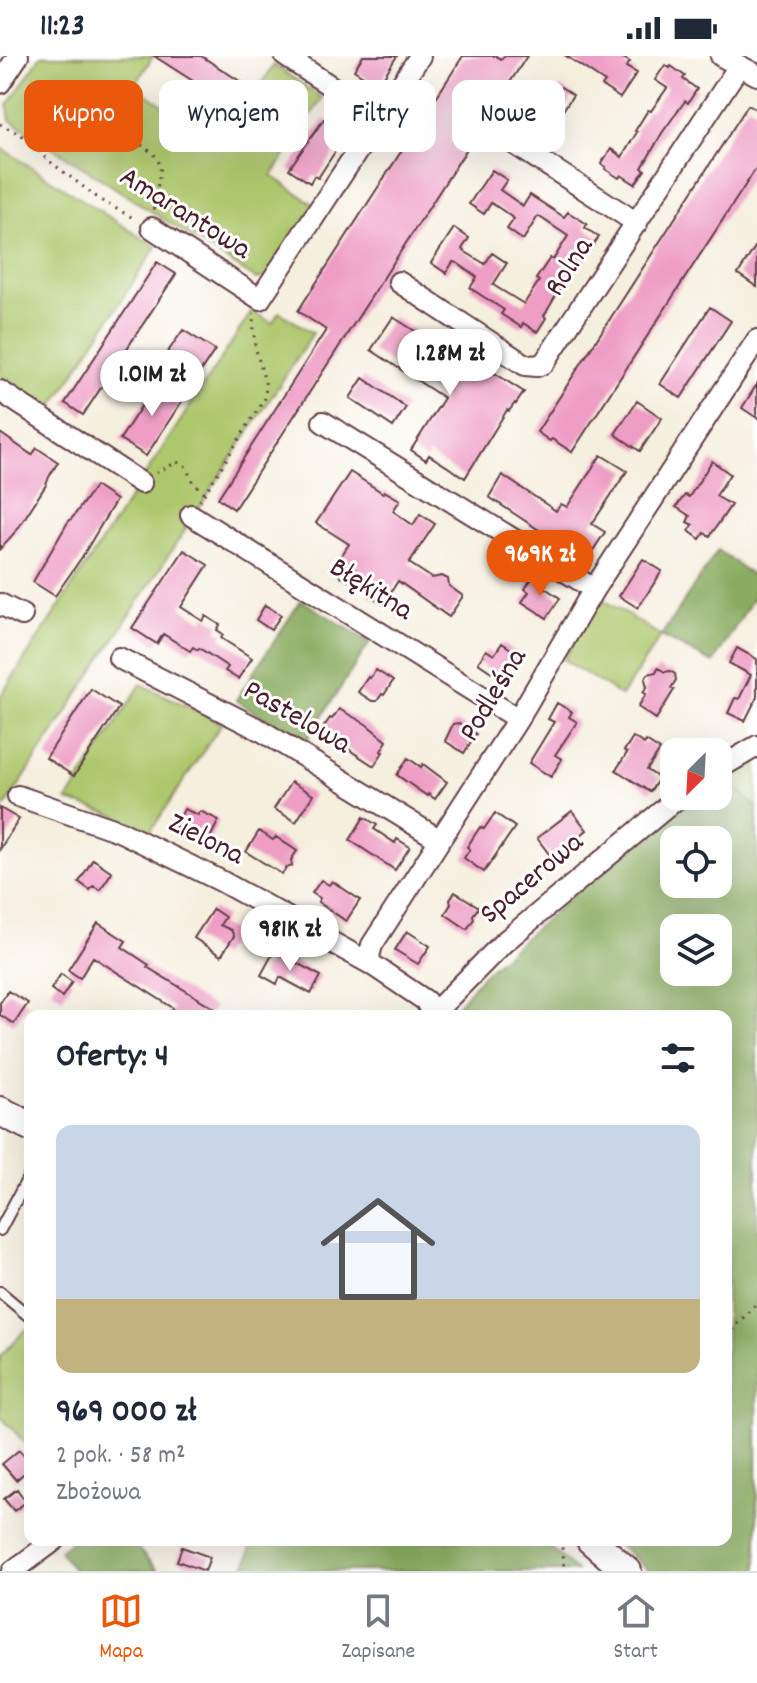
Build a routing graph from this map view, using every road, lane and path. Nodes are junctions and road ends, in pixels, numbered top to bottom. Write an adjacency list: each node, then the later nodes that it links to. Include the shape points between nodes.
1 (18, 56): 7 (street)
2 (285, 56): 6 (street)
3 (420, 56): 5 (street)
4 (739, 65): 12 (street, Rolna)
5 (404, 80)
6 (324, 82)
7 (0, 83)
8 (0, 124): 13 (path, Amarantowa, via 27,138 102,201)
9 (143, 146): 13 (path, via 161,166)
10 (357, 152): 15 (street)
11 (527, 152): 12 (street, Rolna)
12 (637, 223): 14 (street, Rolna, via 549,356 537,366 525,365)
13 (152, 228): 15 (street, Amarantowa)
14 (399, 282)
15 (260, 299): 20 (path, via 253,318 265,398)
16 (757, 340): 22 (street, Podleśna)
17 (0, 391): 19 (street)
18 (323, 422): 22 (street)
19 (147, 479): 20 (path, via 177,462)
20 (205, 493): 21 (path)
21 (191, 515): 26 (street, Błękitna)
22 (594, 589): 26 (street, Podleśna)
23 (0, 604): 24 (street)
24 (22, 615)
25 (119, 658): 31 (street, Pastelowa, via 262,731)
26 (518, 719): 31 (street, Podleśna)
27 (757, 746): 28 (street)
28 (732, 761)
29 (18, 796): 32 (street, Zielona, via 119,831)
30 (663, 810): 34 (street, Spacerowa, via 503,943)
31 (440, 840): 32 (street, Podleśna, via 372,945)
32 (371, 964): 33 (street, Zielona, via 426,1001)
33 (430, 1010)
34 (437, 1010)
35 (0, 1111): 36 (main road)
36 (24, 1123)
37 (24, 1185): 38 (lane)
38 (0, 1230)
39 (0, 1292): 41 (lane)
40 (757, 1303): 42 (path)
41 (24, 1312)
42 (732, 1330)
43 (47, 1546): 46 (street)
44 (561, 1546): 47 (path)
45 (598, 1546): 48 (main road)
46 (13, 1571)
47 (564, 1571)
48 (627, 1571)

